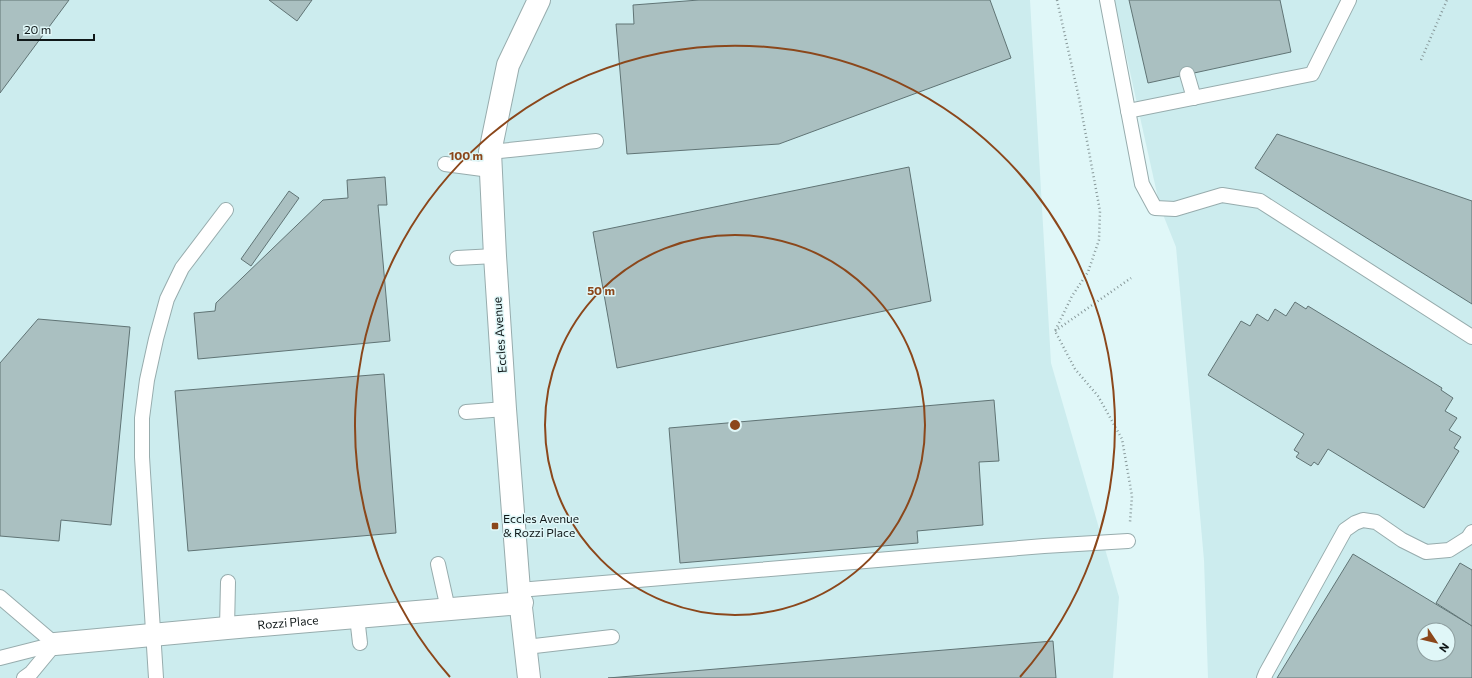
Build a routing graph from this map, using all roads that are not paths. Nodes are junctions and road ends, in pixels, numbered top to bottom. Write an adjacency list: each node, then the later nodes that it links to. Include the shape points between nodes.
1 (539, 0): 8 (street, Eccles Avenue, via 508,65)
2 (1107, 0): 6 (lane)
3 (1348, 0): 5 (lane, via 1312,74)
4 (1187, 74): 5 (lane)
5 (1194, 98): 6 (lane)
6 (1128, 111): 13 (lane, via 1142,184 1155,208 1175,208 1222,195 1260,201)
7 (596, 141): 8 (lane)
8 (490, 161): 9 (lane); 11 (street, Eccles Avenue)
9 (445, 164)
10 (226, 210): 25 (lane, via 182,268 170,293 147,380 142,418 142,457)
11 (494, 256): 12 (lane); 14 (street, Eccles Avenue)
12 (457, 258)
13 (1472, 337)
14 (505, 409): 15 (lane); 20 (street, Eccles Avenue)
15 (466, 412)
16 (1472, 532): 34 (lane, via 1468,538 1449,550 1426,552 1402,540 1376,522 1363,520 1345,530)
17 (1128, 541): 20 (lane, via 1044,546)
18 (438, 564): 22 (lane)
19 (228, 582): 24 (lane)
20 (520, 596): 22 (street, Rozzi Place); 29 (street, Eccles Avenue)
21 (0, 597): 28 (lane)
22 (448, 609): 23 (street, Rozzi Place)
23 (357, 617): 24 (street, Rozzi Place); 27 (lane)
24 (227, 628): 25 (street, Rozzi Place)
25 (153, 635): 28 (street, Rozzi Place); 32 (lane)
26 (612, 637): 29 (lane)
27 (360, 642)
28 (55, 644): 30 (lane); 31 (lane)
29 (526, 647): 33 (street, Eccles Avenue)
30 (0, 658)
31 (24, 678)
32 (156, 678)
33 (529, 678)
34 (1264, 678)

